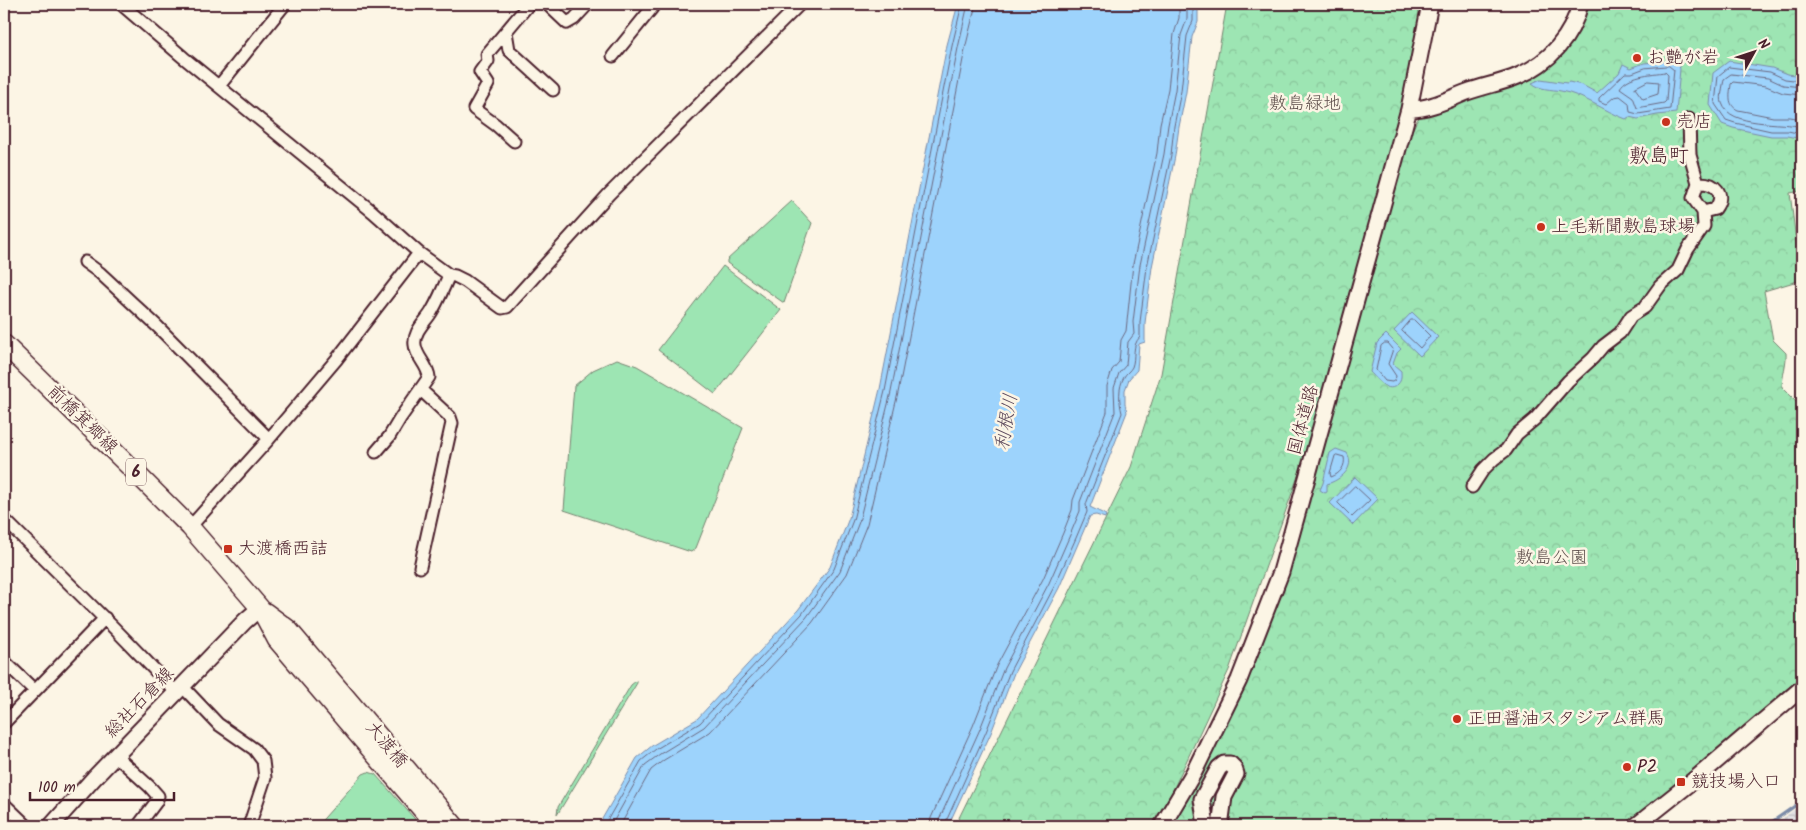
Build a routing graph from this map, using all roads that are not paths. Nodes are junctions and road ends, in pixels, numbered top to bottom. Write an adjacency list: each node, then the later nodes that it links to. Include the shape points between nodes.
1 (121, 4): 12 (street)
2 (285, 4): 12 (street)
3 (529, 4): 10 (street)
4 (547, 4): 5 (street, via 568,23)
5 (588, 4)
6 (653, 4): 11 (street)
7 (800, 4): 21 (street, via 609,194 507,307 500,308 466,281)
8 (1430, 4): 14 (street, 国体道路)
9 (1580, 4): 14 (street, via 1565,40 1529,71 1424,108)
10 (506, 32): 13 (street, via 509,50); 16 (street, via 487,54 488,61 480,72 488,84 474,109)
11 (613, 56)
12 (219, 86): 19 (street)
13 (553, 90)
14 (1409, 109): 46 (street, 国体道路, via 1281,572 1239,680 1194,772)
15 (1689, 119): 17 (street, via 1690,155)
16 (514, 141)
17 (1698, 183): 18 (street, via 1694,198); 18 (street, via 1707,182 1719,194 1715,209)
18 (1703, 212): 26 (street, via 1704,226 1678,270 1660,286 1645,307 1631,316 1620,333 1602,346 1568,381 1535,420 1517,434 1506,450 1483,470)
19 (419, 253): 21 (street); 24 (street, via 346,349)
20 (85, 262): 24 (street, via 158,327)
21 (449, 275): 23 (street, via 415,338 416,350 429,372)
22 (4, 344): 28 (main road, 前橋箕郷線 / 6)
23 (421, 390): 25 (street); 29 (street, via 452,423)
24 (269, 439): 28 (street)
25 (376, 452)
26 (1472, 487)
27 (4, 519): 31 (street)
28 (190, 527): 30 (main road, 前橋箕郷線 / 6)
29 (420, 567)
30 (260, 608): 33 (main road, 前橋箕郷線 / 6, via 288,629); 35 (street, 総社石倉線)
31 (105, 618): 35 (street); 36 (street)
32 (4, 661): 36 (street)
33 (312, 669): 44 (main road, 大渡橋 / 6); 45 (main road, 大渡橋 / 6)
34 (1802, 688): 49 (street)
35 (179, 689): 38 (street, 総社石倉線); 43 (street, via 218,724 254,749 263,761 265,778)
36 (34, 690): 37 (street)
37 (4, 723)
38 (116, 756): 41 (street, 総社石倉線); 42 (street, via 158,796)
39 (4, 804): 40 (street)
40 (28, 826)
41 (51, 826)
42 (138, 826)
43 (249, 826)
44 (436, 826)
45 (455, 826)
46 (1162, 826)
47 (1206, 826): 48 (street, via 1202,799 1219,768 1230,764 1236,774 1224,797)
48 (1220, 826)
49 (1636, 826)

